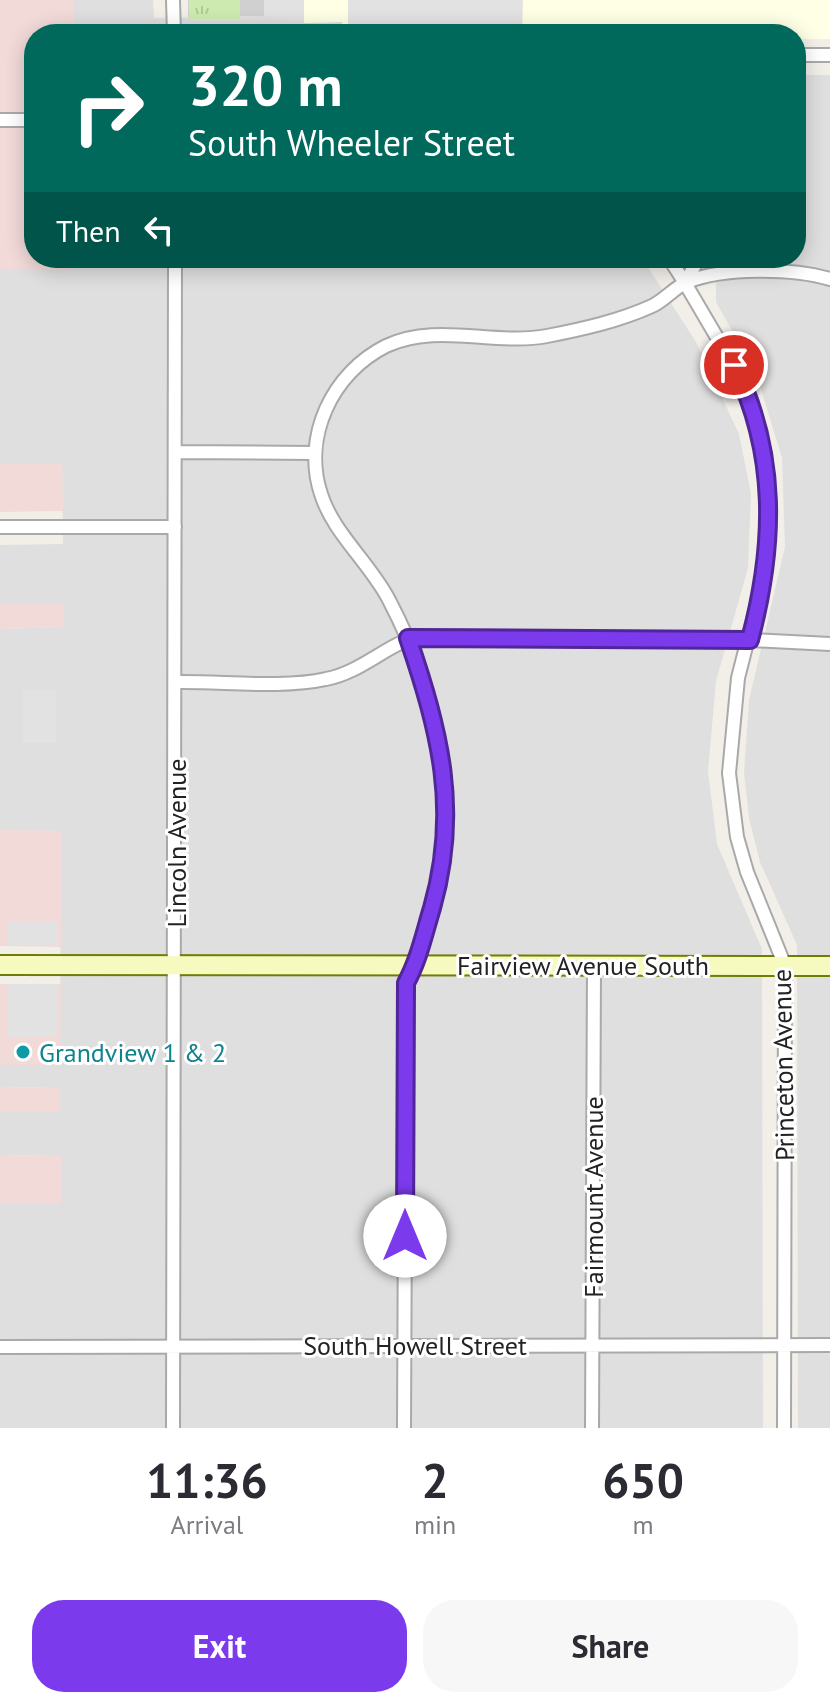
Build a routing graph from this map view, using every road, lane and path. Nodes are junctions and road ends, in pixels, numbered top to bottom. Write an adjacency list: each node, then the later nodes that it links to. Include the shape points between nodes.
1 (173, 0): 2 (street)
2 (174, 24)
3 (806, 55): 4 (street)
4 (830, 55)
5 (0, 120): 6 (street)
6 (24, 120)
7 (175, 268): 12 (street, Lincoln Avenue)
8 (675, 268): 11 (street, Princeton Avenue)
9 (693, 268): 11 (street)
10 (830, 279): 11 (street, via 785,270)
11 (685, 283): 13 (street, via 652,306 583,329 533,338 419,337 386,346 344,380 320,421); 17 (street, Princeton Avenue, via 742,380 762,441 769,541)
12 (175, 452): 13 (street); 15 (street, Lincoln Avenue)
13 (314, 453): 16 (street, via 331,516 371,569)
14 (0, 527): 15 (street)
15 (175, 527): 19 (street, Lincoln Avenue)
16 (408, 638): 17 (street); 19 (street, via 361,668 326,679); 22 (street, via 445,774 441,879)
17 (750, 640): 18 (street); 24 (street, Princeton Avenue, via 732,709 732,805 747,872)
18 (830, 644)
19 (176, 682): 21 (street, Lincoln Avenue)
20 (0, 965): 21 (street, Fairview Avenue South)
21 (176, 965): 22 (street, Fairview Avenue South); 31 (street, Lincoln Avenue)
22 (416, 965): 23 (street, Fairview Avenue South); 29 (street, via 406,983)
23 (594, 966): 24 (street, Fairview Avenue South); 26 (street, Fairmount Avenue)
24 (785, 966): 25 (street, Fairview Avenue South); 27 (street, Princeton Avenue)
25 (830, 966)
26 (592, 1345): 27 (street, South Howell Street); 29 (street, South Howell Street); 34 (street, Fairmount Avenue)
27 (784, 1345): 28 (street, South Howell Street); 35 (street, Princeton Avenue)
28 (830, 1345)
29 (405, 1346): 31 (street, South Howell Street); 33 (street)
30 (0, 1347): 31 (street, South Howell Street)
31 (173, 1348): 32 (street, Lincoln Avenue)
32 (173, 1428)
33 (404, 1428)
34 (592, 1428)
35 (784, 1428)

